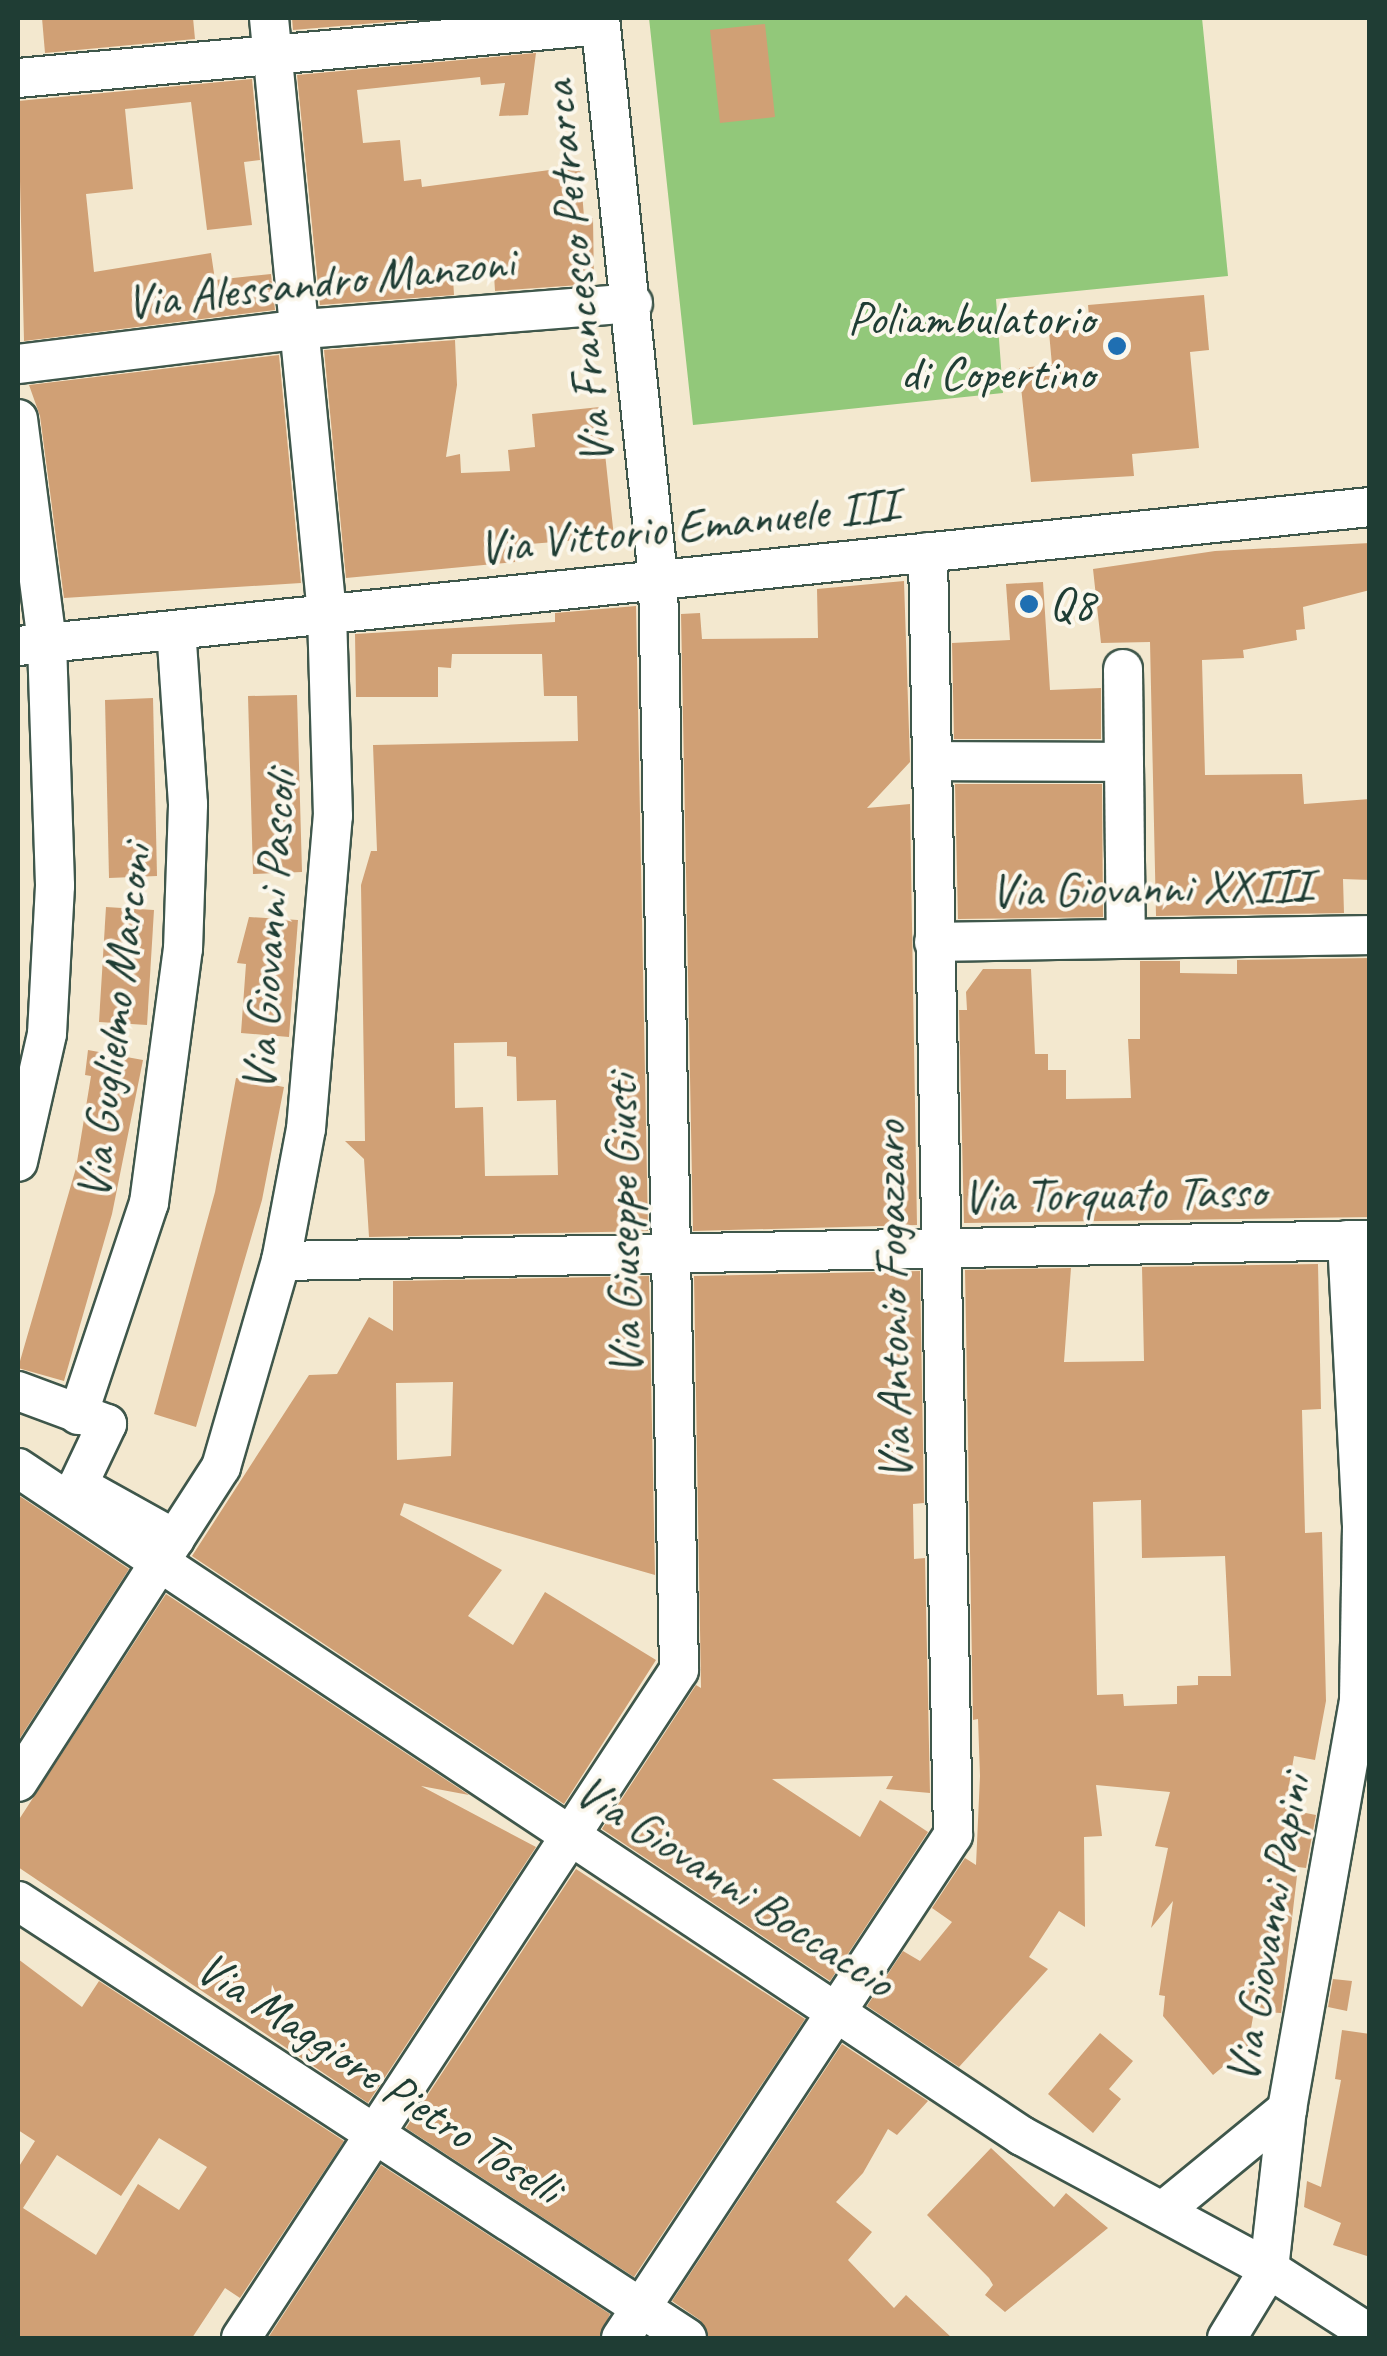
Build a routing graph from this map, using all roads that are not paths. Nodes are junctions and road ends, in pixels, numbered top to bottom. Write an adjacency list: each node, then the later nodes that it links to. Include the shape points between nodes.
1 (269, 18): 3 (street, Via Giovanni Pascoli)
2 (600, 21): 3 (street); 5 (street, Via Francesco Petrarca)
3 (272, 57): 4 (street); 6 (street, Via Giovanni Pascoli)
4 (18, 78)
5 (632, 303): 6 (street, Via Alessandro Manzoni); 11 (street, Via Francesco Petrarca)
6 (304, 329): 7 (street, Via Alessandro Manzoni); 12 (street, Via Giovanni Pascoli)
7 (18, 364)
8 (18, 420): 14 (street)
9 (1370, 507): 10 (street, Via Vittorio Emanuele III)
10 (928, 552): 11 (street, Via Vittorio Emanuele III); 16 (street, Via Antonio Fogazzaro)
11 (658, 578): 12 (street, Via Vittorio Emanuele III); 24 (street, Via Giuseppe Giusti)
12 (327, 614): 13 (street, Via Vittorio Emanuele III); 25 (street, Via Giovanni Pascoli, via 332,816 306,1129)
13 (176, 630): 14 (street, Via Vittorio Emanuele III); 27 (street, Via Guglielmo Marconi, via 188,804 184,949 149,1204)
14 (32, 644): 21 (street, via 55,886 48,1015)
15 (1123, 669): 17 (street)
16 (932, 761): 17 (street); 20 (street, Via Antonio Fogazzaro)
17 (1124, 762): 19 (street)
18 (1370, 935): 19 (street, Via Giovanni XXIII)
19 (1126, 937): 20 (street, Via Giovanni XXIII)
20 (934, 942): 23 (street, Via Antonio Fogazzaro)
21 (18, 1162)
22 (1358, 1240): 23 (street, Via Torquato Tasso); 29 (street, Via Giovanni Papini)
23 (940, 1246): 24 (street, Via Torquato Tasso); 34 (street, Via Antonio Fogazzaro, via 953,1835)
24 (676, 1250): 25 (street, Via Torquato Tasso); 32 (street, Via Giuseppe Giusti, via 679,1670)
25 (282, 1261): 30 (street, Via Giovanni Pascoli, via 221,1468)
26 (18, 1392): 27 (street)
27 (78, 1416): 30 (street, via 107,1424 78,1484)
28 (18, 1468): 30 (street)
29 (1366, 1525): 35 (street, Via Giovanni Papini, via 1359,1699)
30 (167, 1551): 31 (street, Via Giovanni Pascoli); 32 (street, Via Giovanni Boccaccio)
31 (18, 1782)
32 (570, 1837): 34 (street, Via Giovanni Boccaccio); 36 (street, Via Giuseppe Giusti)
33 (18, 1901): 36 (street, Via Maggiore Pietro Toselli)
34 (835, 2013): 37 (street, Via Giovanni Boccaccio, via 1022,2136); 39 (street, Via Antonio Fogazzaro)
35 (1286, 2108): 37 (street, Via Giovanni Papini); 38 (street, Via Giovanni Papini)
36 (376, 2135): 39 (street, Via Maggiore Pietro Toselli); 41 (street, Via Giuseppe Giusti)
37 (1163, 2212): 38 (street, Via Giovanni Boccaccio)
38 (1270, 2269): 40 (street, Via Giovanni Boccaccio); 43 (street, Via Giovanni Papini)
39 (631, 2324): 42 (street, Via Maggiore Pietro Toselli)
40 (1370, 2334)
41 (241, 2338)
42 (687, 2338)
43 (1227, 2338)

